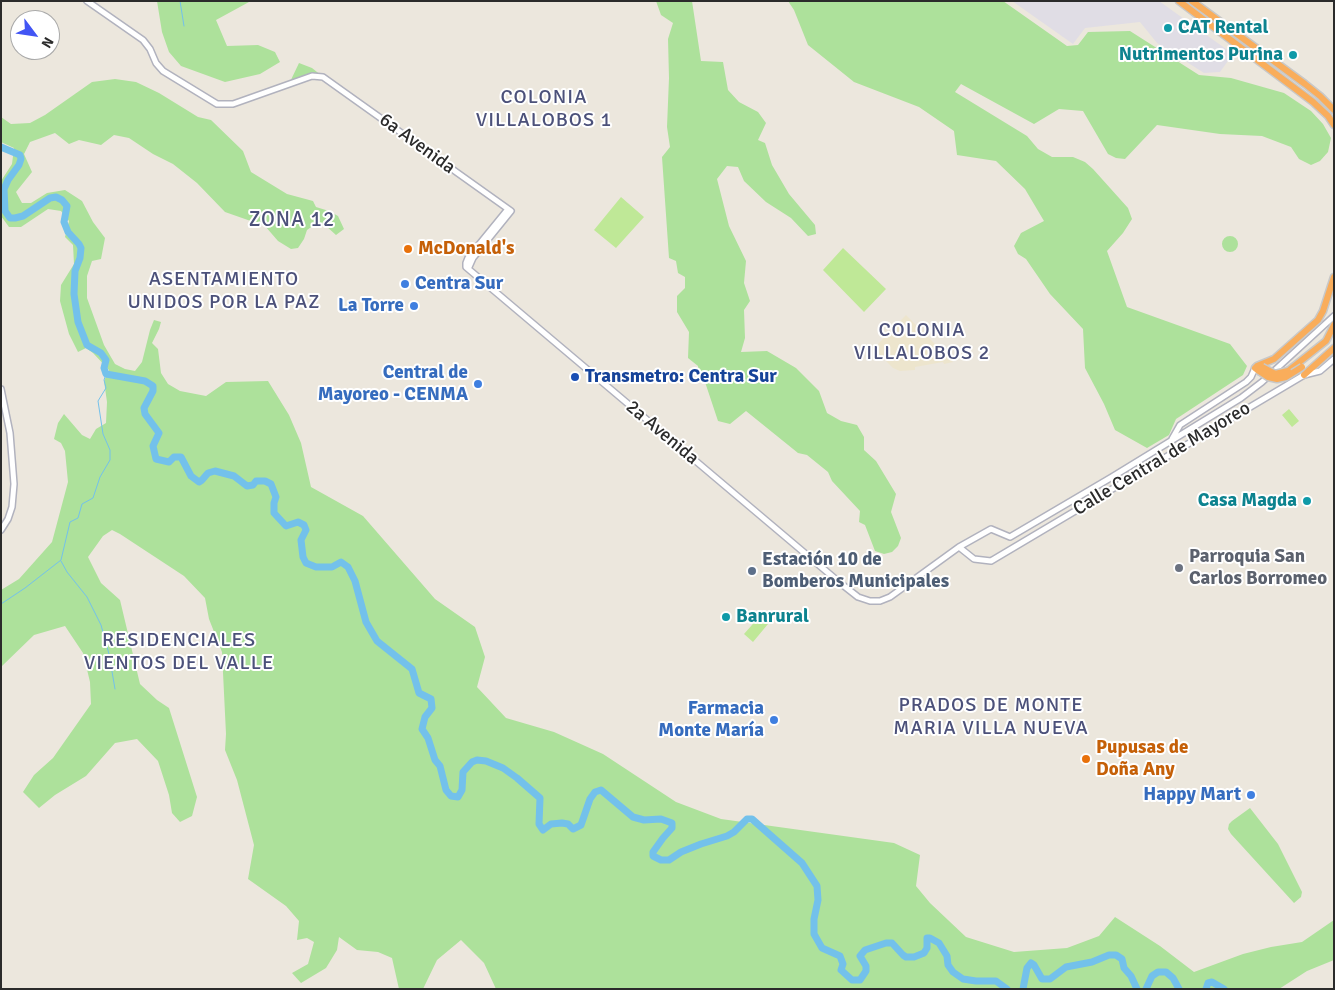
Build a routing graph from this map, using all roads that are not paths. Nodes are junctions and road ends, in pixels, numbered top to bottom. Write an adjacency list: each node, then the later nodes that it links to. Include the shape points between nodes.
1 (87, 1): 6 (main road, 6a Avenida, via 143,40 163,71 217,104 233,104 306,77 322,77 510,210 468,258)
2 (1179, 1): 5 (highway, via 1313,102)
3 (1192, 1): 4 (highway, via 1305,84)
4 (1334, 110)
5 (1334, 125)
6 (468, 268): 19 (main road, 2a Avenida, via 866,601 884,600)
7 (1334, 277): 14 (highway, via 1318,320)
8 (1334, 316): 17 (main road, Calle Central de Mayoreo, via 1248,393)
9 (1333, 329): 14 (highway, bridge, via 1326,341 1288,371 1275,374)
10 (1334, 344): 11 (highway)
11 (1332, 350): 13 (highway)
12 (1334, 359): 15 (main road, Calle Central de Mayoreo, via 1320,371)
13 (1316, 363): 14 (highway, bridge, via 1277,379 1268,378); 15 (highway)
14 (1259, 368): 17 (main road, via 1246,382 1180,425)
15 (1304, 375): 19 (main road, Calle Central de Mayoreo, via 991,561 974,558)
16 (1, 389): 18 (main road, via 10,433 14,484 12,507)
17 (1171, 441): 19 (main road, Calle Central de Mayoreo, via 1010,537 991,529)
18 (1, 530)
19 (959, 547)

